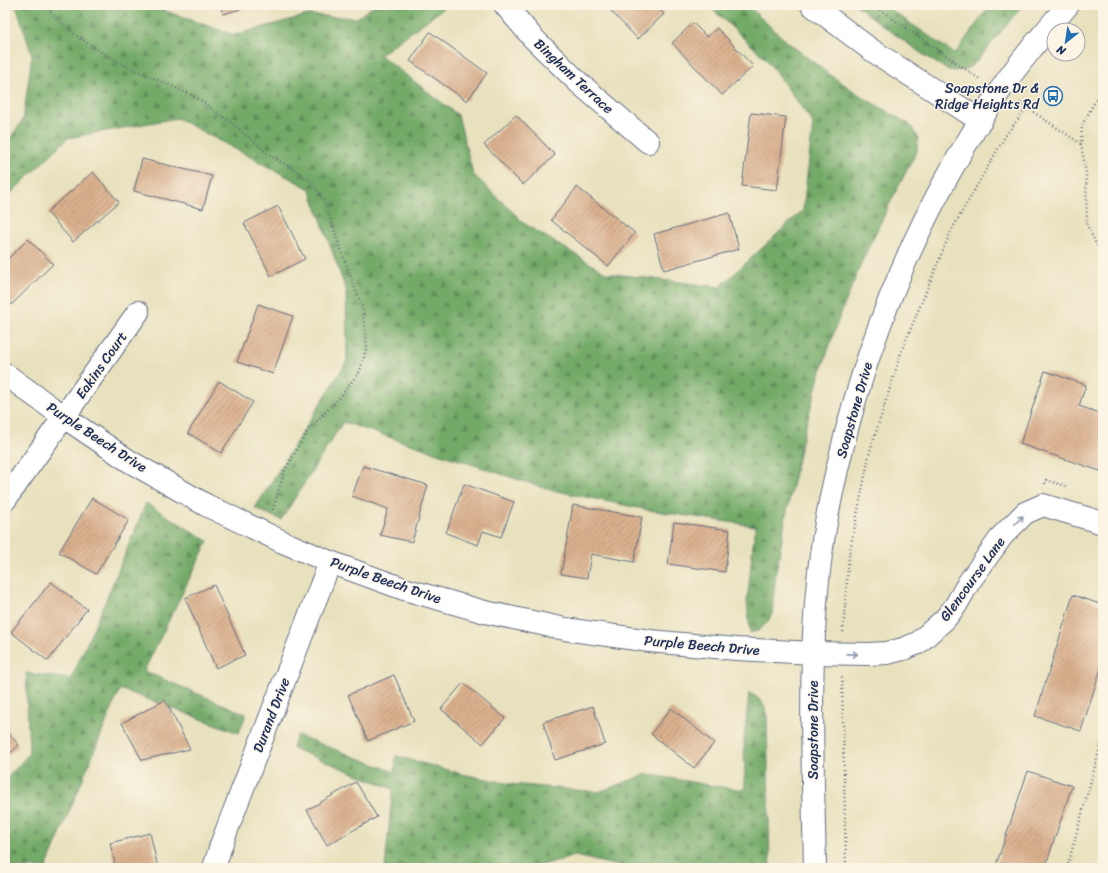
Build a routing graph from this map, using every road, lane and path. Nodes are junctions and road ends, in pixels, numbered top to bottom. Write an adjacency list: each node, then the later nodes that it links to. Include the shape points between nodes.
1 (46, 5): 18 (path, via 74,34 98,50 126,66 194,96 228,120 272,157 312,182 325,203 362,307 366,346 360,371 340,397 308,430 285,470)
2 (505, 5): 10 (street, Bingham Terrace, via 533,38 578,83)
3 (812, 5): 9 (street, via 870,49)
4 (873, 5): 6 (path)
5 (1068, 5): 6 (street, Soapstone Drive)
6 (1000, 91): 8 (path); 9 (street, Soapstone Drive)
7 (1103, 96): 11 (path, via 1097,98 1082,125)
8 (1027, 107): 11 (path); 21 (path, via 1006,135 951,230 902,350 870,452 849,555)
9 (981, 120): 20 (street, Soapstone Drive, via 930,210 904,263 876,334 850,417 831,495 819,569)
10 (648, 142)
11 (1081, 144): 12 (path, via 1086,173 1087,225 1096,244)
12 (1103, 251)
13 (138, 312): 15 (street, Eakins Court)
14 (5, 374): 15 (street, Purple Beech Drive)
15 (64, 418): 16 (street, Eakins Court); 18 (street, Purple Beech Drive, via 129,461 206,505)
16 (5, 500)
17 (1103, 523): 21 (street, Glencourse Lane, one-way to 17, via 887,653 918,643 945,620 1002,536 1025,513 1043,505)
18 (266, 534): 19 (street, Purple Beech Drive)
19 (330, 562): 20 (street, Purple Beech Drive, via 404,589 485,612 565,629 650,641); 23 (street, Durand Drive)
20 (813, 653): 21 (street, Glencourse Lane); 24 (street, Soapstone Drive)
21 (842, 653): 25 (path)
22 (1103, 737): 26 (path)
23 (214, 868)
24 (815, 868)
25 (846, 868)
26 (1067, 868)

